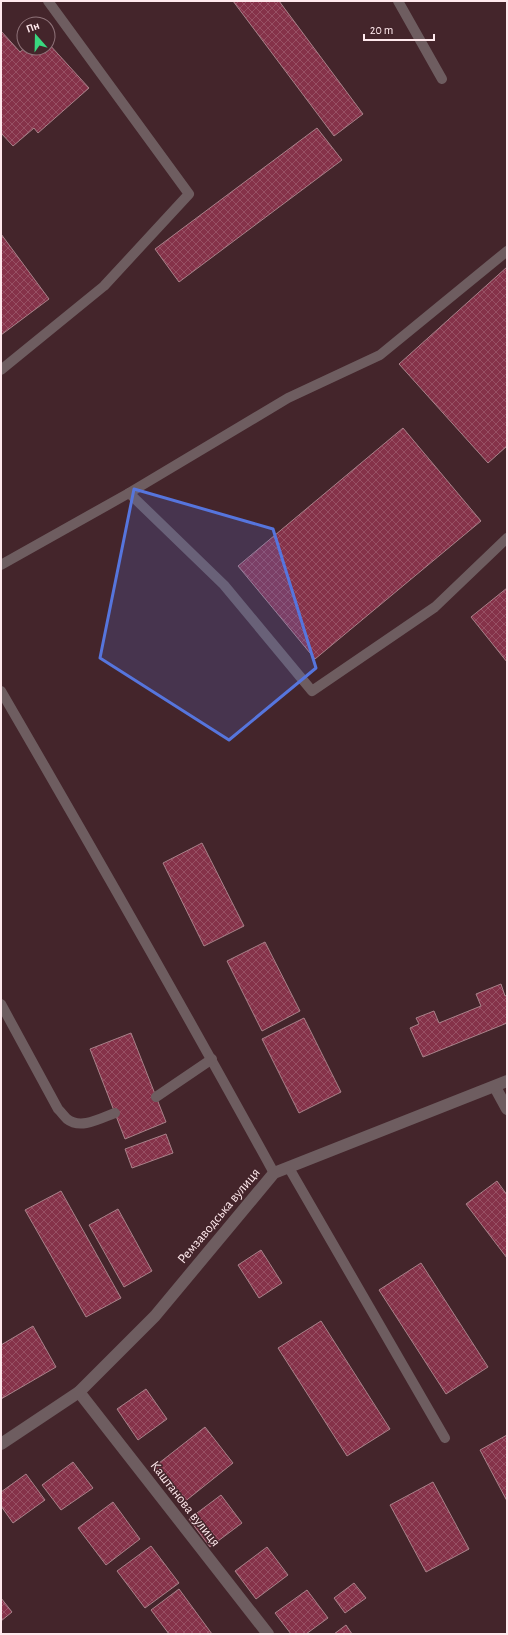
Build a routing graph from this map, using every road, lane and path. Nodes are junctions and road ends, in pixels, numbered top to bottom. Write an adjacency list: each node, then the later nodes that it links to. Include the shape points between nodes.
1 (48, 1): 5 (lane, via 189,194 104,286)
2 (398, 1): 3 (lane)
3 (442, 79)
4 (507, 251): 6 (lane, via 380,355 288,398)
5 (1, 370)
6 (129, 492): 7 (lane, via 224,585 312,691 435,607); 8 (lane)
7 (507, 538)
8 (1, 565)
9 (1, 691): 11 (lane)
10 (1, 1004): 16 (lane, via 58,1109 67,1120 87,1123)
11 (212, 1060): 14 (lane); 18 (lane)
12 (507, 1081): 13 (street, Ремзаводська вулиця)
13 (495, 1087): 15 (street); 17 (street, Ремзаводська вулиця)
14 (156, 1097)
15 (507, 1109)
16 (115, 1113)
17 (289, 1168): 18 (street, Ремзаводська вулиця); 20 (lane)
18 (274, 1173): 19 (street, Ремзаводська вулиця, via 155,1316)
19 (79, 1392): 21 (street, Ремзаводська вулиця); 22 (street, Каштанова вулиця)
20 (445, 1438)
21 (1, 1444)
22 (268, 1634)

